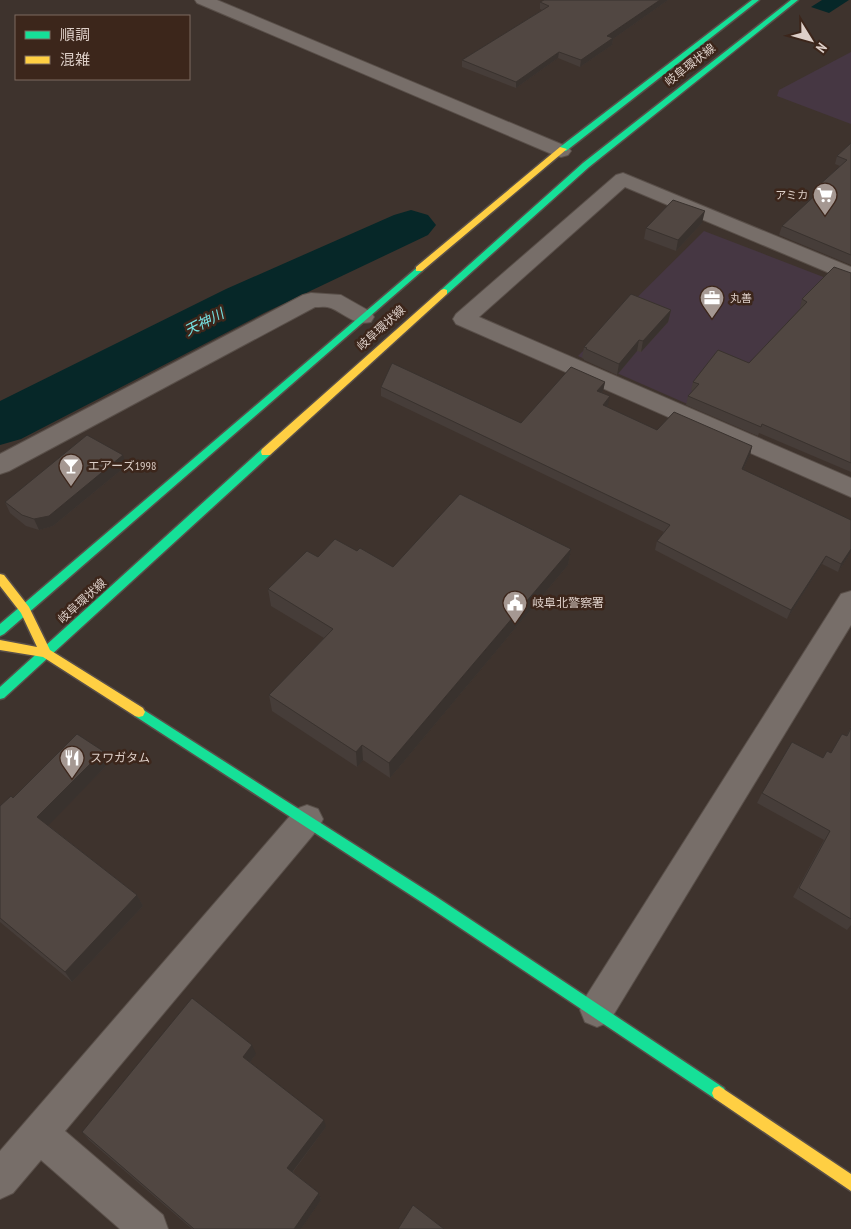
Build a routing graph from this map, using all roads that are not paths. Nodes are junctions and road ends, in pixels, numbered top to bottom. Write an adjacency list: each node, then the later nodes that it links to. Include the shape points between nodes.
1 (203, 0): 4 (street)
2 (756, 0): 4 (main road, 岐阜環状線)
3 (795, 0): 14 (main road, 岐阜環状線, via 539,205)
4 (561, 151): 6 (main road, 岐阜環状線)
5 (851, 275): 8 (street, via 623,179 464,318)
6 (363, 317): 7 (street, via 333,300 311,300); 11 (main road, 岐阜環状線)
7 (0, 465)
8 (851, 488)
9 (0, 578): 11 (main road)
10 (851, 602): 17 (street)
11 (25, 610): 12 (main road, 岐阜環状線); 14 (main road)
12 (0, 631)
13 (0, 645): 14 (main road)
14 (46, 653): 15 (main road, 岐阜環状線); 16 (main road)
15 (0, 694)
16 (307, 819): 17 (main road); 18 (street)
17 (597, 1010): 20 (main road)
18 (40, 1133): 19 (street); 21 (street)
19 (0, 1180)
20 (851, 1182)
21 (149, 1229)

